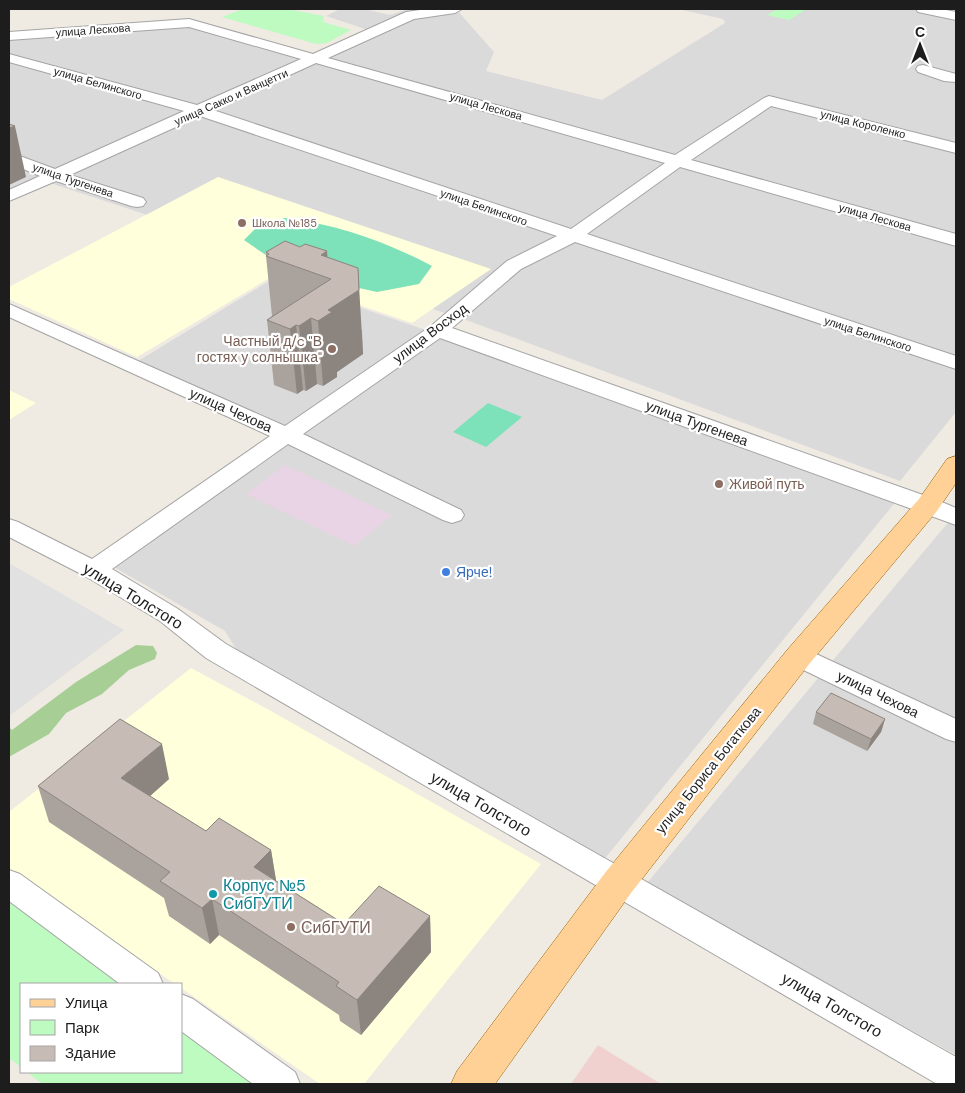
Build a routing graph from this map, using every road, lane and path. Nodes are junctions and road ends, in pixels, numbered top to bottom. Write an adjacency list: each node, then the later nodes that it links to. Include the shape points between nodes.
1 (454, 9): 6 (street, улица Сакко и Ванцетти, via 411,15)
2 (924, 9): 3 (street)
3 (956, 16)
4 (9, 36): 6 (street, улица Лескова, via 189,22)
5 (9, 58): 10 (street, улица Белинского)
6 (317, 58): 10 (street, улица Сакко и Ванцетти); 13 (street, улица Лескова)
7 (923, 69): 8 (street)
8 (956, 78)
9 (769, 101): 11 (street, улица Короленко); 13 (street, улица Восход)
10 (200, 111): 14 (street, улица Сакко и Ванцетти); 17 (street, улица Белинского)
11 (956, 148)
12 (9, 157): 14 (street, улица Тургенева)
13 (678, 161): 17 (street, улица Восход); 18 (street, улица Лескова)
14 (54, 174): 15 (street, улица Сакко и Ванцетти); 16 (street, улица Тургенева)
15 (9, 196)
16 (137, 202)
17 (572, 236): 20 (street, улица Восход, via 514,265); 21 (street, улица Белинского)
18 (956, 240)
19 (9, 310): 22 (street, улица Чехова)
20 (438, 330): 22 (street, улица Восход); 24 (street, улица Тургенева)
21 (956, 363)
22 (287, 435): 25 (street, улица Чехова); 27 (street, улица Восход)
23 (956, 464): 24 (main road, улица Бориса Богаткова)
24 (942, 511): 28 (main road, улица Бориса Богаткова)
25 (452, 515)
26 (9, 527): 27 (street, улица Толстого)
27 (94, 570): 31 (street, улица Толстого, via 169,614 216,651)
28 (799, 656): 29 (street, улица Чехова); 31 (main road, улица Бориса Богаткова)
29 (956, 731)
30 (9, 883): 32 (street)
31 (618, 883): 34 (street, улица Толстого); 36 (main road, улица Бориса Богаткова)
32 (145, 983)
33 (182, 1011): 35 (street)
34 (956, 1076)
35 (282, 1084)
36 (471, 1084)

